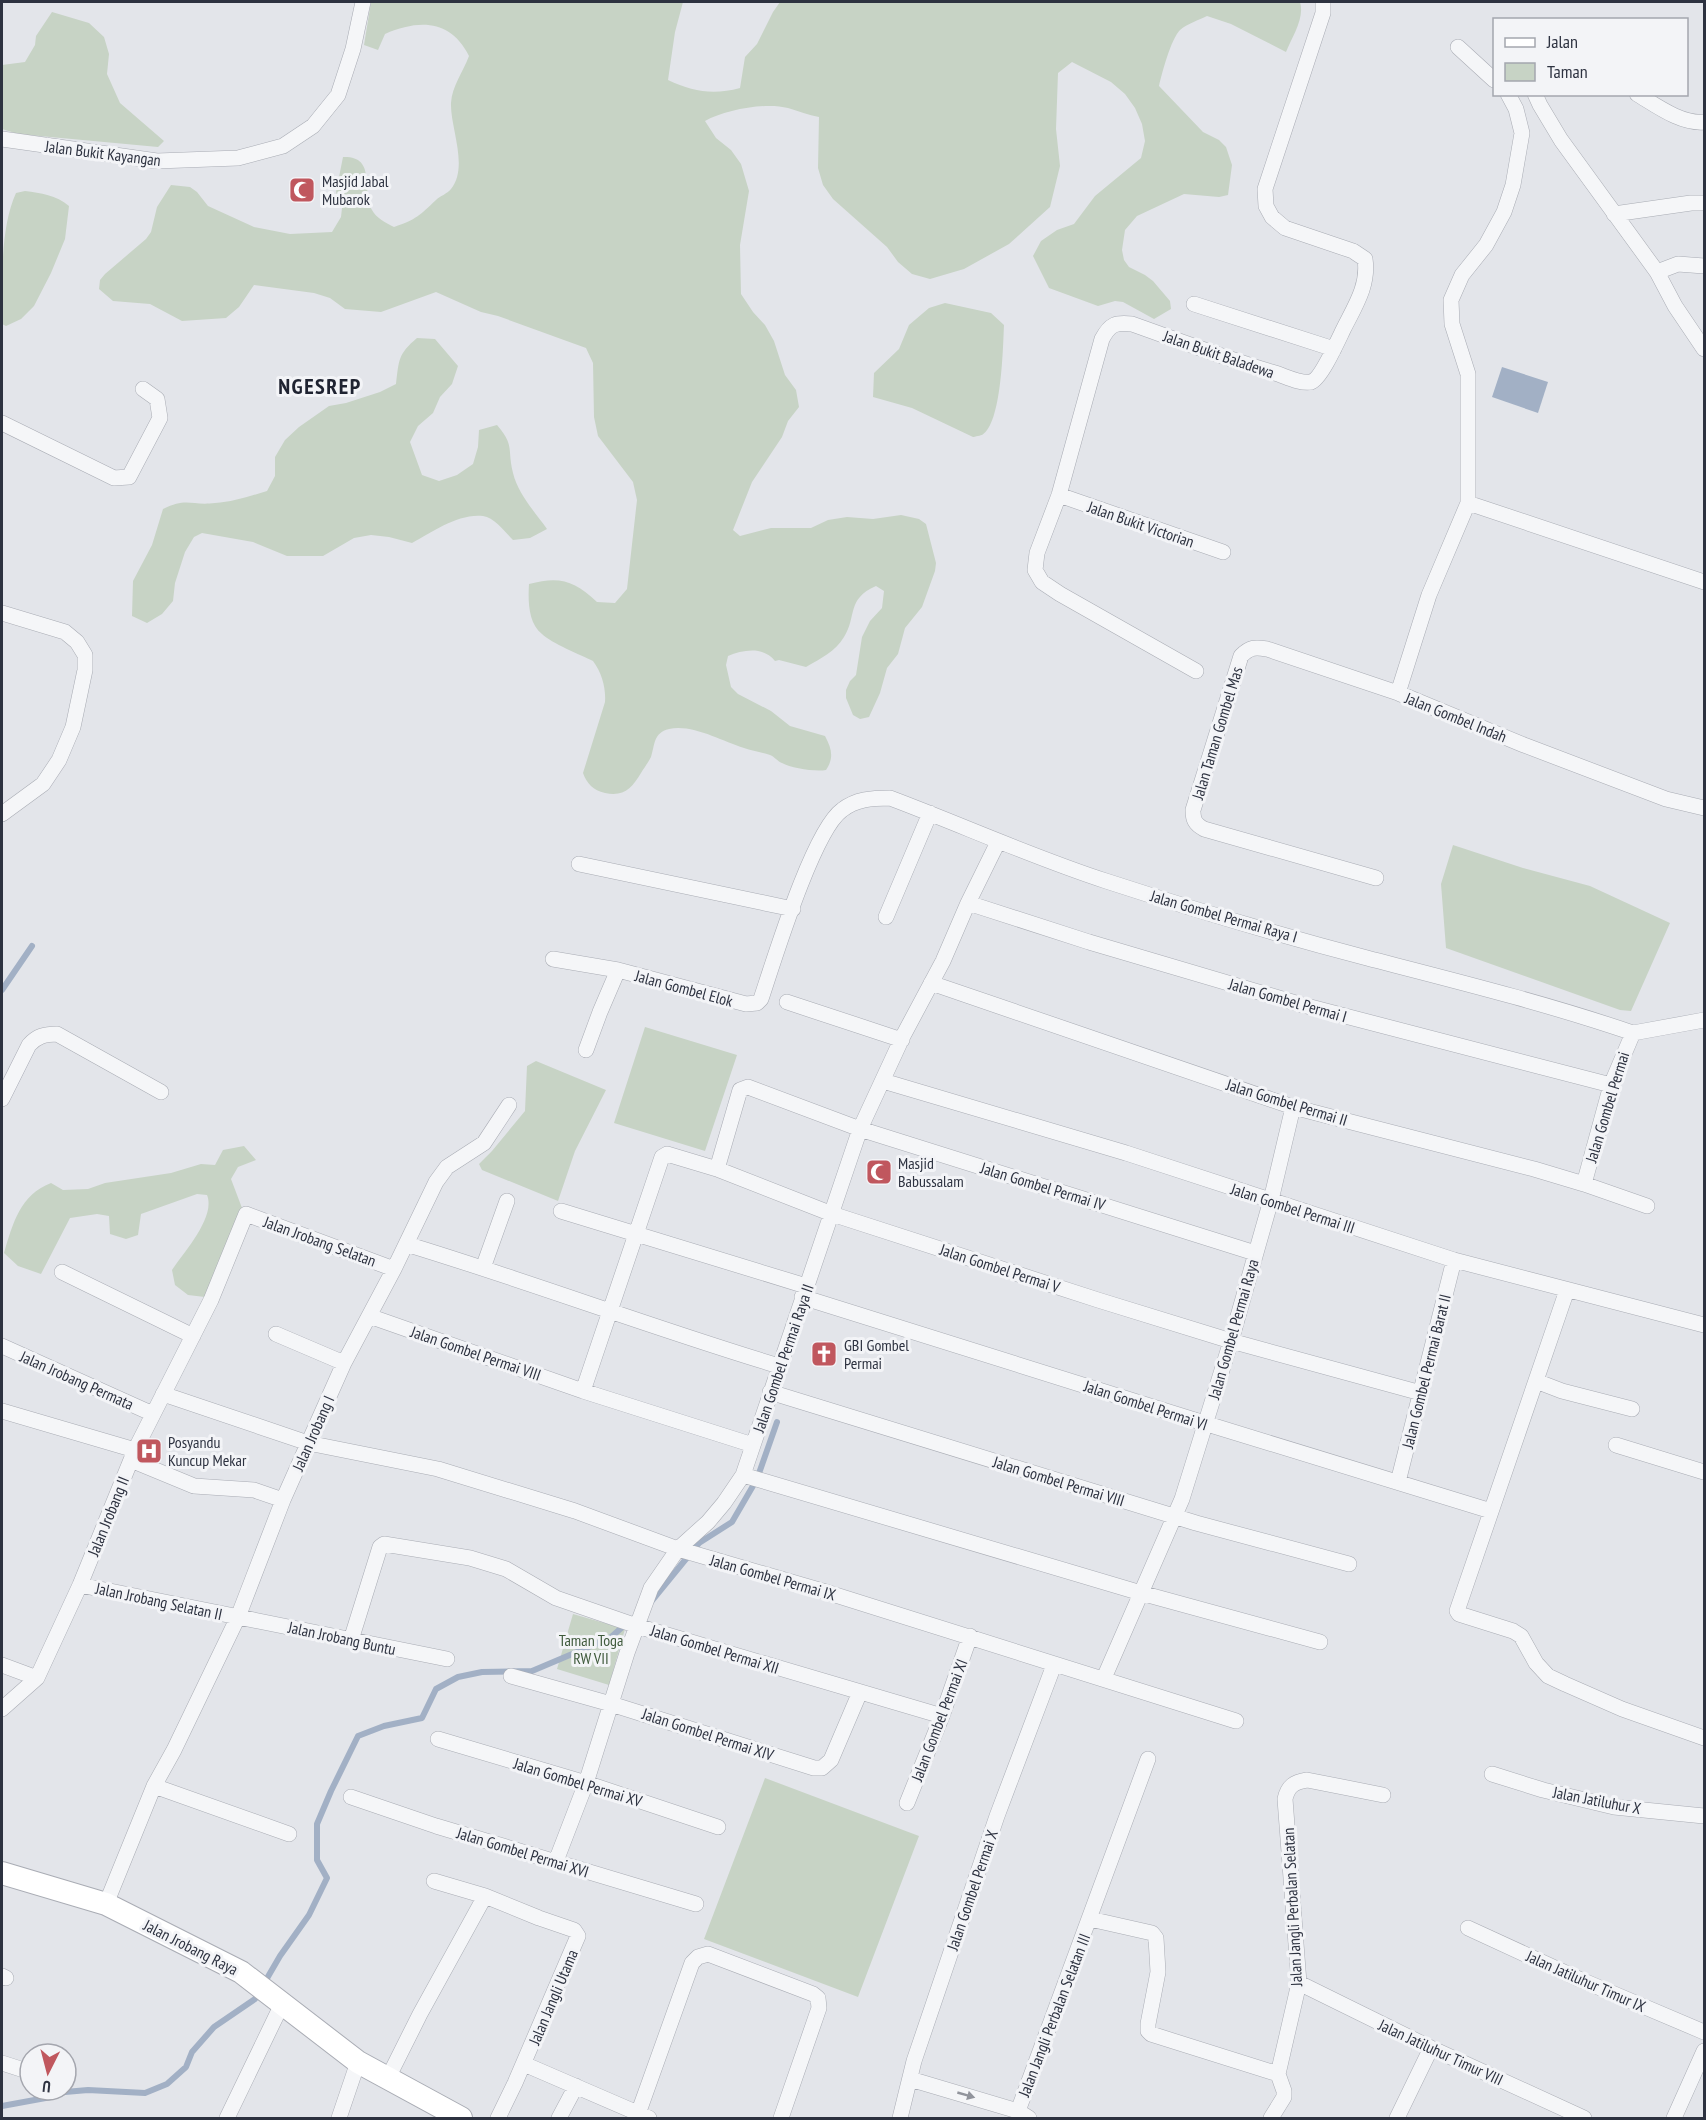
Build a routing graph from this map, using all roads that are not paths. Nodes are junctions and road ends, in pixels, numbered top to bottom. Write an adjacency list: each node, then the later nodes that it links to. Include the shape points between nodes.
1 (363, 2): 9 (street, Jalan Bukit Kayangan, via 338,95 313,126 283,146 238,158 157,161)
2 (1323, 2): 15 (street, Jalan Bukit Baladewa, via 1323,13 1265,189 1266,206 1285,228 1353,251 1365,260 1364,285)
3 (1458, 47): 4 (street)
4 (1493, 79)
5 (1509, 96): 20 (street, Jalan Gombel Indah, via 1522,133 1513,185 1504,212 1486,245 1462,275 1451,300 1452,324 1468,374)
6 (1536, 96): 11 (street, via 1561,140)
7 (1640, 96): 8 (street, via 1675,116)
8 (1704, 122)
9 (2, 139)
10 (1704, 203): 11 (street)
11 (1614, 214): 13 (street)
12 (1704, 266): 13 (street, via 1678,264)
13 (1657, 273): 16 (street)
14 (1194, 304): 15 (street)
15 (1334, 349): 19 (street, Jalan Bukit Baladewa, via 1317,379 1310,382 1132,324 1119,322 1108,327)
16 (1704, 349)
17 (143, 389): 18 (street, via 157,399 160,418 129,477 114,478)
18 (2, 423)
19 (1059, 495): 21 (street, Jalan Bukit Victorian); 24 (street, Jalan Bukit Baladewa, via 1037,553 1035,570 1042,582)
20 (1468, 503): 22 (street); 25 (street, Jalan Gombel Indah, via 1429,595)
21 (1223, 552)
22 (1704, 582)
23 (2, 613): 28 (street, via 65,632 85,655 86,670 73,728 59,760 43,784)
24 (1196, 671)
25 (1398, 693): 26 (street, Jalan Gombel Indah, via 1666,799); 32 (street, Jalan Taman Gombel Mas, via 1267,649 1249,648 1241,656 1193,810 1194,820 1204,829)
26 (1704, 808)
27 (930, 813): 29 (street, Jalan Gombel Permai Raya I, via 890,798 872,798 853,803); 30 (street, Jalan Gombel Permai Raya I); 35 (street)
28 (2, 814)
29 (828, 824): 34 (street, Jalan Gombel Elok)
30 (998, 842): 33 (street, Jalan Gombel Permai Raya II); 41 (street, Jalan Gombel Permai Raya I, via 1105,881 1353,954 1507,993)
31 (579, 864): 34 (street)
32 (1376, 878)
33 (968, 903): 38 (street, Jalan Gombel Permai Raya II); 45 (street, Jalan Gombel Permai I, via 1288,1001)
34 (793, 909): 37 (street, Jalan Gombel Elok, via 757,1003 746,1004)
35 (886, 917)
36 (553, 959): 37 (street, Jalan Gombel Elok)
37 (618, 970): 43 (street, Jalan Gombel Elok)
38 (931, 983): 42 (street, Jalan Gombel Permai Raya II); 49 (street, Jalan Gombel Permai II)
39 (787, 1002): 42 (street)
40 (1704, 1020): 41 (street, Jalan Gombel Permai)
41 (1633, 1033): 45 (street, Jalan Gombel Permai)
42 (902, 1040): 44 (street, Jalan Gombel Permai Raya II)
43 (586, 1050)
44 (883, 1081): 50 (street, Jalan Gombel Permai Raya II); 53 (street, Jalan Gombel Permai III)
45 (1611, 1085): 52 (street, Jalan Gombel Permai)
46 (161, 1092): 47 (street, via 57,1034 46,1034 29,1045)
47 (2, 1099)
48 (509, 1105): 60 (street, Jalan Jrobang I, via 484,1143 444,1170)
49 (1293, 1107): 52 (street, Jalan Gombel Permai II); 53 (street, Jalan Gombel Permai Raya)
50 (860, 1129): 51 (street, Jalan Gombel Permai IV, via 745,1087 740,1090); 58 (street, Jalan Gombel Permai Raya II); 61 (street, Jalan Gombel Permai IV)
51 (717, 1168): 58 (street, Jalan Gombel Permai V); 59 (street, Jalan Gombel Permai V, via 664,1155)
52 (1584, 1184): 55 (street, Jalan Gombel Permai II)
53 (1271, 1200): 61 (street, Jalan Gombel Permai Raya); 62 (street, Jalan Gombel Permai III)
54 (507, 1201): 63 (street)
55 (1647, 1206)
56 (561, 1211): 59 (street, Jalan Gombel Permai VI)
57 (246, 1214): 64 (street, Jalan Jrobang Selatan); 72 (street, Jalan Jrobang II)
58 (832, 1214): 67 (street, Jalan Gombel Permai Raya II); 73 (street, Jalan Gombel Permai V)
59 (636, 1235): 67 (street, Jalan Gombel Permai VI); 68 (street)
60 (406, 1244): 63 (street); 64 (street, Jalan Jrobang I)
61 (1255, 1253): 73 (street, Jalan Gombel Permai Raya)
62 (1454, 1260): 66 (street, Jalan Gombel Permai III); 81 (street, Jalan Gombel Permai Barat II)
63 (483, 1268): 68 (street)
64 (394, 1269): 69 (street, Jalan Jrobang I)
65 (62, 1272): 72 (street)
66 (1567, 1290): 70 (street, Jalan Gombel Permai III); 77 (street)
67 (804, 1292): 76 (street, Jalan Gombel Permai Raya II); 85 (street, Jalan Gombel Permai VI)
68 (610, 1312): 76 (street); 78 (street)
69 (369, 1316): 75 (street, Jalan Jrobang I); 78 (street, Jalan Gombel Permai VIII)
70 (1704, 1325)
71 (276, 1334): 75 (street)
72 (193, 1336): 80 (street, Jalan Jrobang II)
73 (1231, 1341): 81 (street, Jalan Gombel Permai V); 85 (street, Jalan Gombel Permai Raya)
74 (2, 1346): 84 (street, Jalan Jrobang Permata)
75 (344, 1364): 86 (street, Jalan Jrobang I)
76 (779, 1365): 79 (street, Jalan Gombel Permai Raya II)
77 (1536, 1381): 82 (street); 94 (street)
78 (583, 1390): 87 (street, Jalan Gombel Permai VIII)
79 (770, 1392): 87 (street, Jalan Gombel Permai Raya II); 95 (street, Jalan Gombel Permai VIII)
80 (163, 1394): 84 (street, Jalan Jrobang II); 86 (street, Jalan Gombel Permai IX)
81 (1421, 1394): 92 (street, Jalan Gombel Permai Barat II)
82 (1632, 1409)
83 (2, 1411): 89 (street)
84 (153, 1414): 89 (street, Jalan Jrobang II)
85 (1204, 1423): 92 (street, Jalan Gombel Permai VI); 95 (street, Jalan Gombel Permai Raya)
86 (308, 1443): 93 (street, Jalan Jrobang I); 96 (street, Jalan Gombel Permai IX, via 438,1469 575,1511)
87 (753, 1445): 91 (street, Jalan Gombel Permai Raya II)
88 (1616, 1445): 90 (street)
89 (133, 1455): 93 (street, via 194,1486 254,1491); 98 (street, Jalan Jrobang II)
90 (1704, 1472)
91 (743, 1475): 96 (street, Jalan Gombel Permai Raya II, via 708,1522); 99 (street)
92 (1398, 1482): 94 (street, Jalan Gombel Permai VI)
93 (283, 1500): 100 (street, Jalan Jrobang I)
94 (1491, 1511): 116 (street, via 1458,1613 1521,1636 1548,1676 1622,1710)
95 (1176, 1517): 97 (street, Jalan Gombel Permai VIII); 99 (street, Jalan Gombel Permai Raya)
96 (678, 1549): 101 (street, Jalan Gombel Permai Raya II, via 651,1588); 102 (street, Jalan Gombel Permai IX)
97 (1349, 1564)
98 (80, 1585): 100 (street, Jalan Jrobang Selatan II); 109 (street, Jalan Jrobang II)
99 (1141, 1593): 104 (street); 110 (street, Jalan Gombel Permai Raya)
100 (237, 1617): 103 (street, Jalan Jrobang Buntu); 121 (street, Jalan Jrobang I)
101 (637, 1626): 103 (street, Jalan Gombel Permai XII, via 556,1598 506,1569 470,1558 384,1544); 111 (street, Jalan Gombel Permai XII); 112 (street, Jalan Gombel Permai Raya II)
102 (970, 1636): 107 (street, Jalan Gombel Permai IX); 114 (street, Jalan Gombel Permai XI)
103 (351, 1640): 105 (street, Jalan Jrobang Buntu)
104 (1320, 1642)
105 (447, 1659)
106 (2, 1665): 109 (street)
107 (1054, 1665): 110 (street, Jalan Gombel Permai IX); 146 (street, Jalan Gombel Permai X, via 997,1816)
108 (511, 1676): 112 (street, Jalan Gombel Permai XIV)
109 (37, 1678): 113 (street, Jalan Jrobang II)
110 (1104, 1678): 115 (street, Jalan Gombel Permai IX)
111 (860, 1692): 112 (street, Jalan Gombel Permai XIV, via 831,1760 822,1768); 114 (street, Jalan Gombel Permai XII)
112 (611, 1704): 120 (street, Jalan Gombel Permai Raya II)
113 (2, 1709)
114 (942, 1716): 124 (street, Jalan Gombel Permai XI)
115 (1236, 1721)
116 (1704, 1738)
117 (438, 1739): 120 (street, Jalan Gombel Permai XV)
118 (1149, 1759): 134 (street, Jalan Jangli Perbalan Selatan III)
119 (1492, 1774): 125 (street, Jalan Jatiluhur X, via 1614,1807)
120 (586, 1783): 126 (street, Jalan Gombel Permai XV); 128 (street, Jalan Gombel Permai Raya II)
121 (154, 1786): 127 (street); 132 (street, Jalan Jrobang I)
122 (1383, 1795): 136 (street, Jalan Jangli Perbalan Selatan, via 1307,1780 1297,1782 1287,1791)
123 (351, 1797): 128 (street, Jalan Gombel Permai XVI)
124 (907, 1803)
125 (1704, 1816)
126 (718, 1827)
127 (289, 1834)
128 (556, 1861): 133 (street, Jalan Gombel Permai XVI)
129 (2, 1873): 132 (street, Jalan Jrobang Raya)
130 (434, 1881): 131 (street, Jalan Jangli Utama)
131 (485, 1896): 143 (street, Jalan Jangli Utama, via 574,1930 578,1936); 147 (street)
132 (106, 1904): 137 (street, Jalan Jrobang Raya, via 241,1972)
133 (696, 1904)
134 (1090, 1919): 145 (street, Jalan Jangli Perbalan Selatan III, via 1152,1933 1156,1938 1158,1971 1148,2024 1151,2034); 149 (street, Jalan Jangli Perbalan Selatan III)
135 (1468, 1928): 138 (street, Jalan Jatiluhur Timur IX)
136 (1299, 1983): 139 (street, Jalan Jatiluhur Timur VIII); 145 (street, Jalan Jangli Perbalan Selatan)
137 (267, 1993): 141 (street, Jalan Jrobang Raya); 151 (street)
138 (1704, 2032)
139 (1431, 2048): 159 (street); 160 (street, Jalan Jatiluhur Timur VIII)
140 (1704, 2051): 161 (street)
141 (358, 2062): 147 (street, Jalan Jrobang Raya); 152 (street)
142 (2, 2063): 144 (street)
143 (524, 2064): 148 (street); 154 (street, Jalan Jangli Utama)
144 (18, 2068)
145 (1278, 2074): 158 (street, Jalan Jangli Perbalan Selatan, via 1284,2097)
146 (910, 2079): 149 (street, one-way to 149); 157 (street, Jalan Gombel Permai X)
147 (387, 2080): 153 (street, Jalan Jrobang Raya)
148 (576, 2086): 150 (street); 155 (street)
149 (1023, 2115)
150 (643, 2116): 156 (street, via 692,1963 708,1954 818,1998 819,2008)
151 (227, 2118)
152 (339, 2118)
153 (461, 2118)
154 (498, 2118)
155 (559, 2118)
156 (780, 2118)
157 (900, 2118)
158 (1271, 2118)
159 (1397, 2118)
160 (1584, 2118)
161 (1674, 2118)

